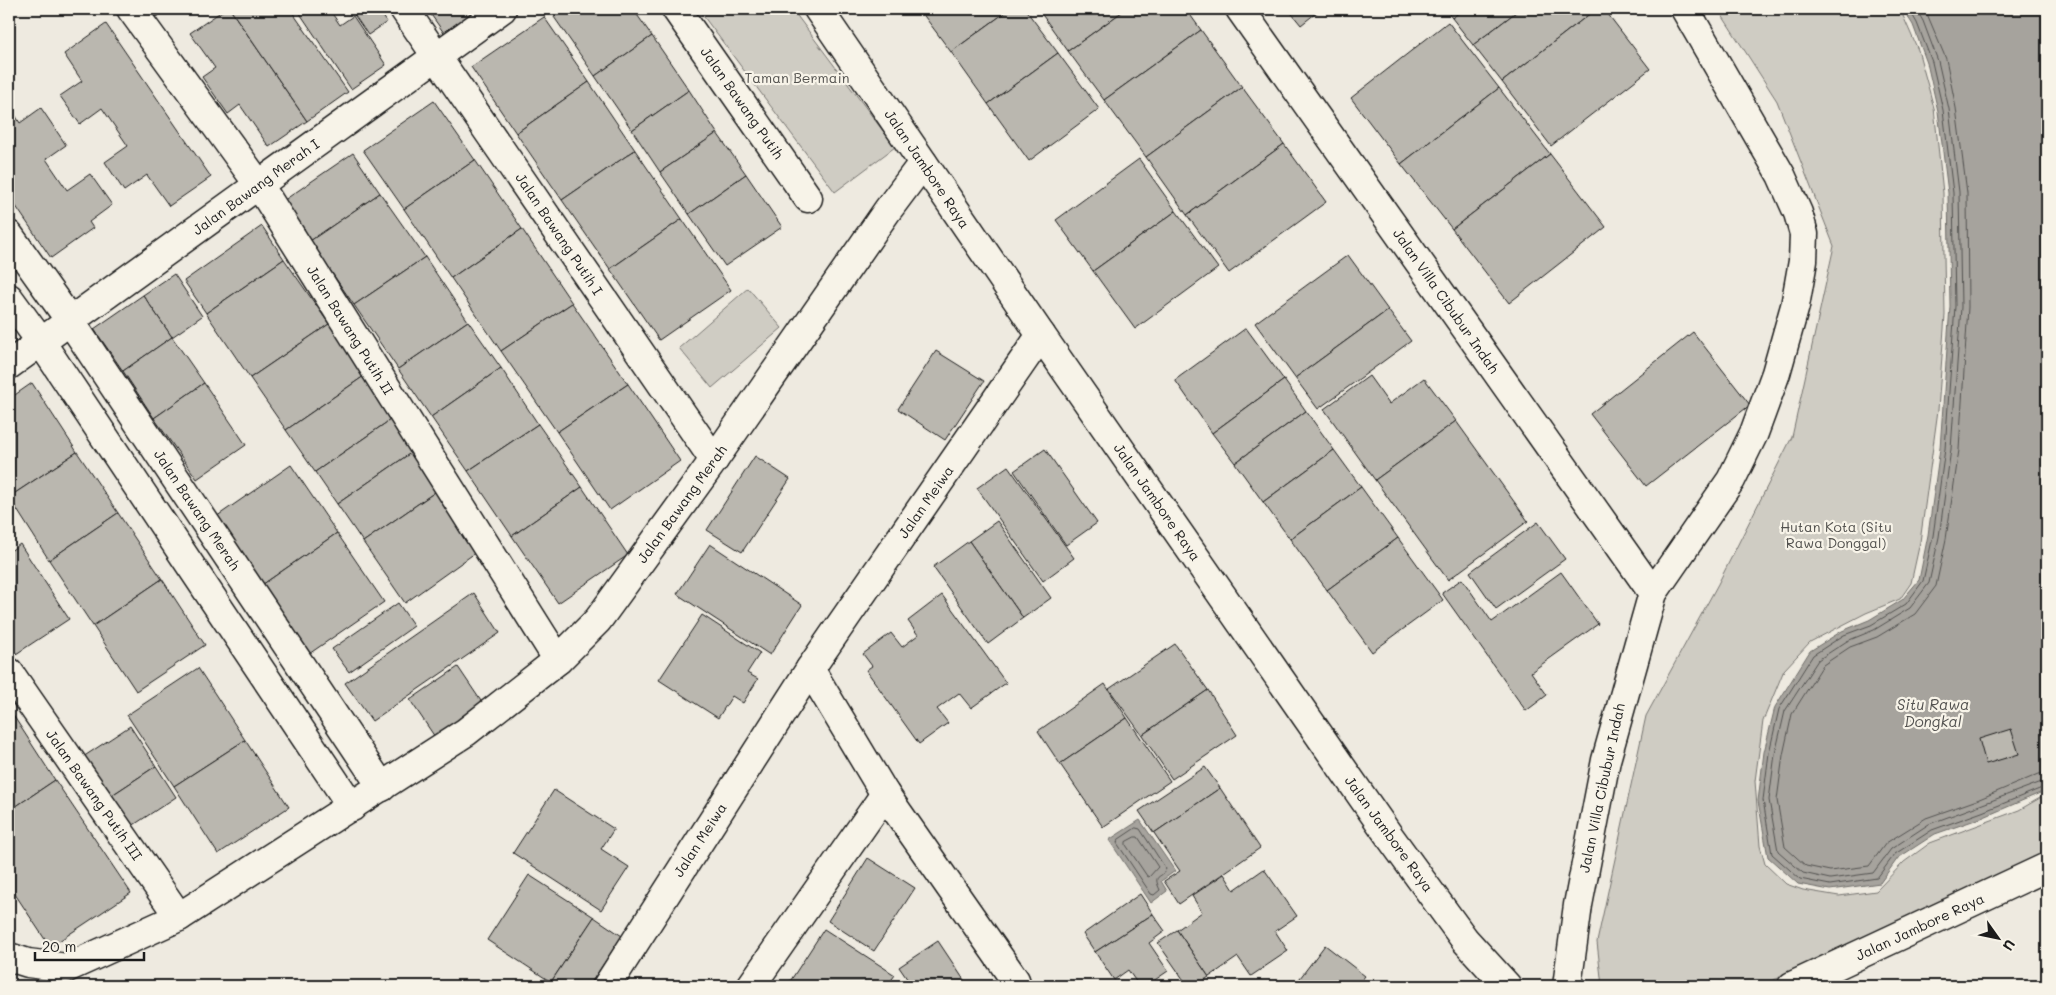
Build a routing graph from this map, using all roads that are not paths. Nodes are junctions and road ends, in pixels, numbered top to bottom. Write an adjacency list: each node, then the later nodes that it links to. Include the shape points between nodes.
1 (131, 9): 10 (street, Jalan Bawang Putih II)
2 (404, 9): 8 (street, Jalan Bawang Putih I)
3 (502, 9): 8 (street, Jalan Bawang Merah I)
4 (676, 9): 11 (street, Jalan Bawang Putih)
5 (818, 9): 9 (street, Jalan Jambore Raya)
6 (1240, 9): 19 (street, Jalan Villa Cibubur Indah)
7 (1685, 9): 19 (street, Jalan Villa Cibubur Indah, via 1781,175 1804,234 1803,260 1795,306 1776,373 1754,433 1730,480)
8 (436, 55): 10 (street, Jalan Bawang Merah I); 18 (street, Jalan Bawang Putih I)
9 (923, 163): 15 (street, Jalan Jambore Raya); 18 (street, Jalan Bawang Merah)
10 (259, 185): 14 (street, Jalan Bawang Merah I); 20 (street, Jalan Bawang Putih II)
11 (808, 198)
12 (9, 235): 14 (street, Jalan Bawang Merah)
13 (9, 298): 16 (street)
14 (70, 322): 16 (street, Jalan Bawang Merah I); 23 (street, Jalan Bawang Merah)
15 (1041, 335): 21 (street, Jalan Meiwa); 35 (street, Jalan Jambore Raya, via 1390,837 1465,940)
16 (41, 342): 17 (street, Jalan Bawang Merah I); 24 (street)
17 (9, 364)
18 (714, 460): 20 (street, Jalan Bawang Merah, via 598,620)
19 (1653, 593): 36 (street, Jalan Villa Cibubur Indah, via 1606,760 1579,896)
20 (558, 660): 25 (street, Jalan Bawang Merah, via 466,732)
21 (810, 669): 26 (street); 32 (street, Jalan Meiwa)
22 (9, 672): 29 (street, Jalan Bawang Putih III)
23 (314, 685): 24 (street); 25 (street, Jalan Bawang Merah)
24 (284, 704): 27 (street)
25 (382, 787): 27 (street, Jalan Bawang Merah)
26 (885, 794): 33 (street); 34 (street)
27 (352, 806): 29 (street, Jalan Bawang Merah)
28 (2047, 866): 31 (street, Jalan Jambore Raya, via 1890,941)
29 (180, 917): 30 (street, Jalan Bawang Merah, via 67,968)
30 (9, 957)
31 (1830, 974): 37 (street, Jalan Jambore Raya)
32 (607, 986)
33 (751, 986)
34 (1017, 986)
35 (1507, 986)
36 (1567, 986)
37 (1792, 986)

